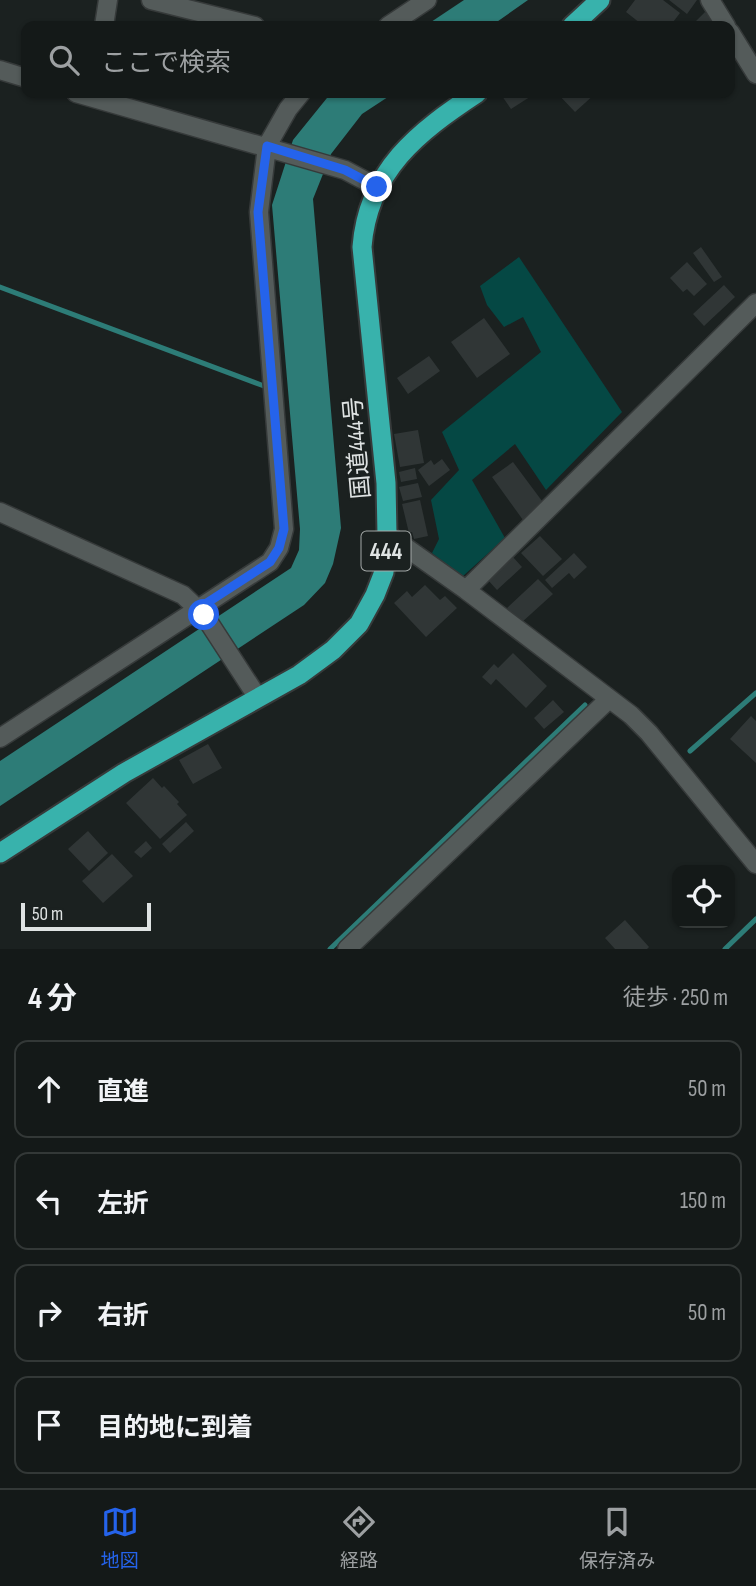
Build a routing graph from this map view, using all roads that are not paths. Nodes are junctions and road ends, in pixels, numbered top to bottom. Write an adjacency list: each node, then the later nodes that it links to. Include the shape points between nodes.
1 (108, 0): 6 (street)
2 (151, 0): 7 (street)
3 (426, 0): 8 (street)
4 (600, 0): 9 (highway)
5 (710, 0): 10 (street)
6 (105, 21)
7 (235, 21)
8 (395, 21)
9 (577, 21)
10 (723, 21)
11 (735, 40): 13 (street)
12 (0, 70): 14 (street)
13 (756, 74)
14 (21, 76)
15 (102, 98): 18 (street)
16 (297, 98): 18 (street, via 288,109)
17 (470, 98): 19 (highway, 国道444号 / 444, via 424,129)
18 (275, 149): 19 (street, via 345,170); 24 (street, via 258,212 284,529 270,562)
19 (377, 187): 22 (highway, 国道444号 / 444, via 364,223 362,247)
20 (756, 303): 23 (street)
21 (0, 512): 24 (street, via 183,595)
22 (387, 534): 23 (street); 25 (highway, 国道444号 / 444, via 384,572 359,624 299,675)
23 (466, 590): 26 (street)
24 (201, 611): 25 (street); 27 (street)
25 (258, 698): 28 (highway, 国道444号 / 444, via 124,773)
26 (608, 700): 29 (street, via 649,733); 30 (street)
27 (0, 738)
28 (0, 853)
29 (756, 864)
30 (347, 949)

